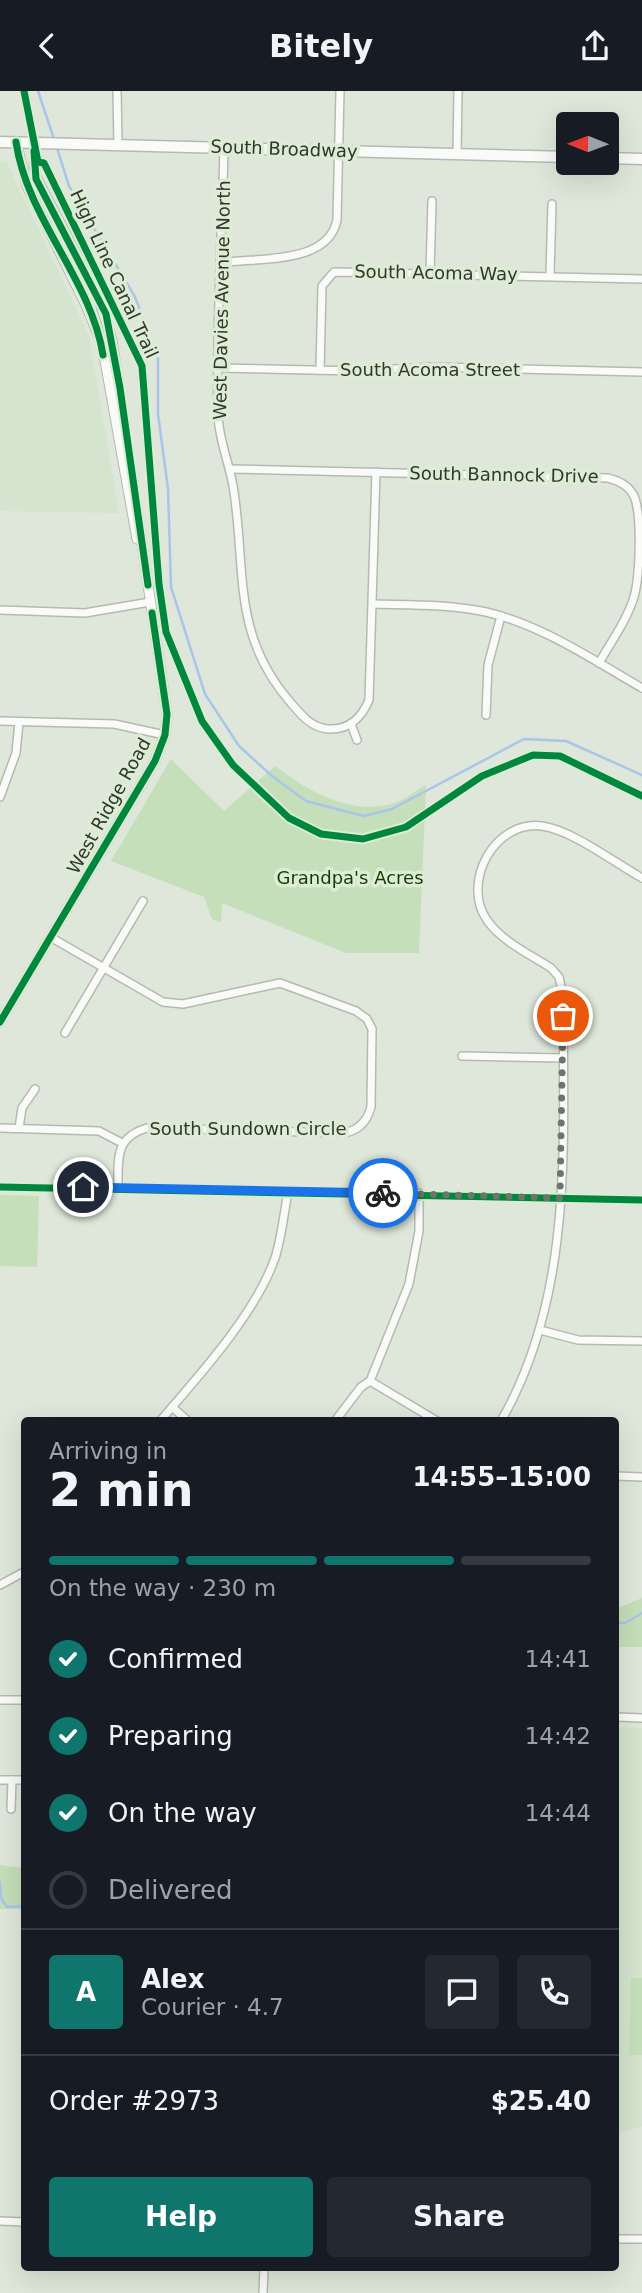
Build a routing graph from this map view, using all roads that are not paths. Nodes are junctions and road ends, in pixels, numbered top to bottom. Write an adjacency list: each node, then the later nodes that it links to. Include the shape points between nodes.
1 (117, 91): 7 (street)
2 (340, 91): 9 (street)
3 (458, 91): 10 (street)
4 (0, 142): 5 (main road, South Broadway)
5 (16, 142): 6 (main road, South Broadway); 25 (street, West Ridge Road, via 27,186 102,344)
6 (35, 143): 7 (main road, South Broadway); 25 (street, West Ridge Road, via 34,173 106,314)
7 (118, 145): 8 (main road, South Broadway)
8 (224, 148): 9 (main road, South Broadway); 16 (street, West Davies Avenue North)
9 (339, 151): 10 (main road, South Broadway); 16 (street, via 337,220 328,241 306,254)
10 (457, 154): 11 (main road, South Broadway)
11 (556, 157)
12 (620, 158): 13 (main road)
13 (642, 159)
14 (432, 201): 17 (street)
15 (552, 204): 18 (street)
16 (221, 263): 20 (street, West Davies Avenue North)
17 (430, 273): 18 (street, South Acoma Way); 21 (street, South Acoma Way, via 331,274 322,286)
18 (551, 275): 19 (street, South Acoma Way)
19 (642, 279)
20 (219, 368): 21 (street, South Acoma Street); 23 (street, West Davies Avenue North, via 218,418)
21 (320, 370): 22 (street, South Acoma Street, via 434,367)
22 (642, 372)
23 (230, 469): 24 (street, South Bannock Drive); 34 (street, West Davies Avenue North, via 242,600 261,657 285,696 312,724 328,729)
24 (376, 473): 26 (street); 29 (street, South Bannock Drive, via 608,478 625,485 638,506 638,577 634,600)
25 (150, 602): 27 (street, via 85,613); 35 (street, West Ridge Road, via 167,714)
26 (373, 604): 28 (street, via 460,608); 34 (street, via 371,692 365,711)
27 (0, 611)
28 (501, 617): 29 (street, via 536,629); 31 (street, via 488,664)
29 (599, 663): 30 (street)
30 (642, 688)
31 (486, 715)
32 (0, 721): 33 (street)
33 (19, 722): 35 (street, via 114,724); 37 (street, via 16,753)
34 (351, 724): 36 (street)
35 (165, 735): 40 (street, West Ridge Road, via 156,761)
36 (356, 740)
37 (0, 797)
38 (642, 878): 45 (street, via 544,826 513,831 486,856 479,899 485,918 551,968 562,984)
39 (143, 901): 41 (street)
40 (52, 938): 41 (street, South Sundown Circle); 42 (street, West Ridge Road)
41 (103, 967): 43 (street); 49 (street, South Sundown Circle, via 170,1004 270,983 289,984 363,1015 373,1037 370,1112 354,1130 147,1128)
42 (0, 1022)
43 (65, 1033)
44 (462, 1056): 45 (street)
45 (563, 1058): 54 (street)
46 (35, 1089): 48 (street, via 22,1108)
47 (0, 1128): 48 (street)
48 (19, 1128): 49 (street, via 99,1131)
49 (122, 1143): 51 (street)
50 (0, 1187): 51 (street)
51 (118, 1188): 52 (street)
52 (288, 1192): 53 (street); 59 (street, via 278,1248 261,1289)
53 (419, 1193): 54 (street); 58 (street, via 419,1231 409,1284)
54 (560, 1198): 55 (street); 56 (street, via 553,1271)
55 (642, 1200)
56 (540, 1329): 57 (street, via 578,1340); 64 (street)
57 (642, 1341)
58 (370, 1381): 62 (street); 63 (street)
59 (172, 1407): 60 (street); 61 (street)
60 (163, 1417)
61 (183, 1417)
62 (338, 1417)
63 (430, 1417)
64 (503, 1417)
65 (619, 1476): 66 (street)
66 (642, 1477)
67 (21, 1574): 68 (street)
68 (0, 1585)
69 (0, 1700): 70 (street)
70 (21, 1700)
71 (619, 1717): 72 (street)
72 (642, 1718)
73 (0, 1780): 74 (street)
74 (12, 1780): 75 (street); 76 (street)
75 (21, 1780)
76 (11, 1809)
77 (0, 2221): 78 (street)
78 (21, 2222)
79 (619, 2239): 80 (street)
80 (642, 2239)
81 (264, 2271): 82 (street)
82 (263, 2293)

